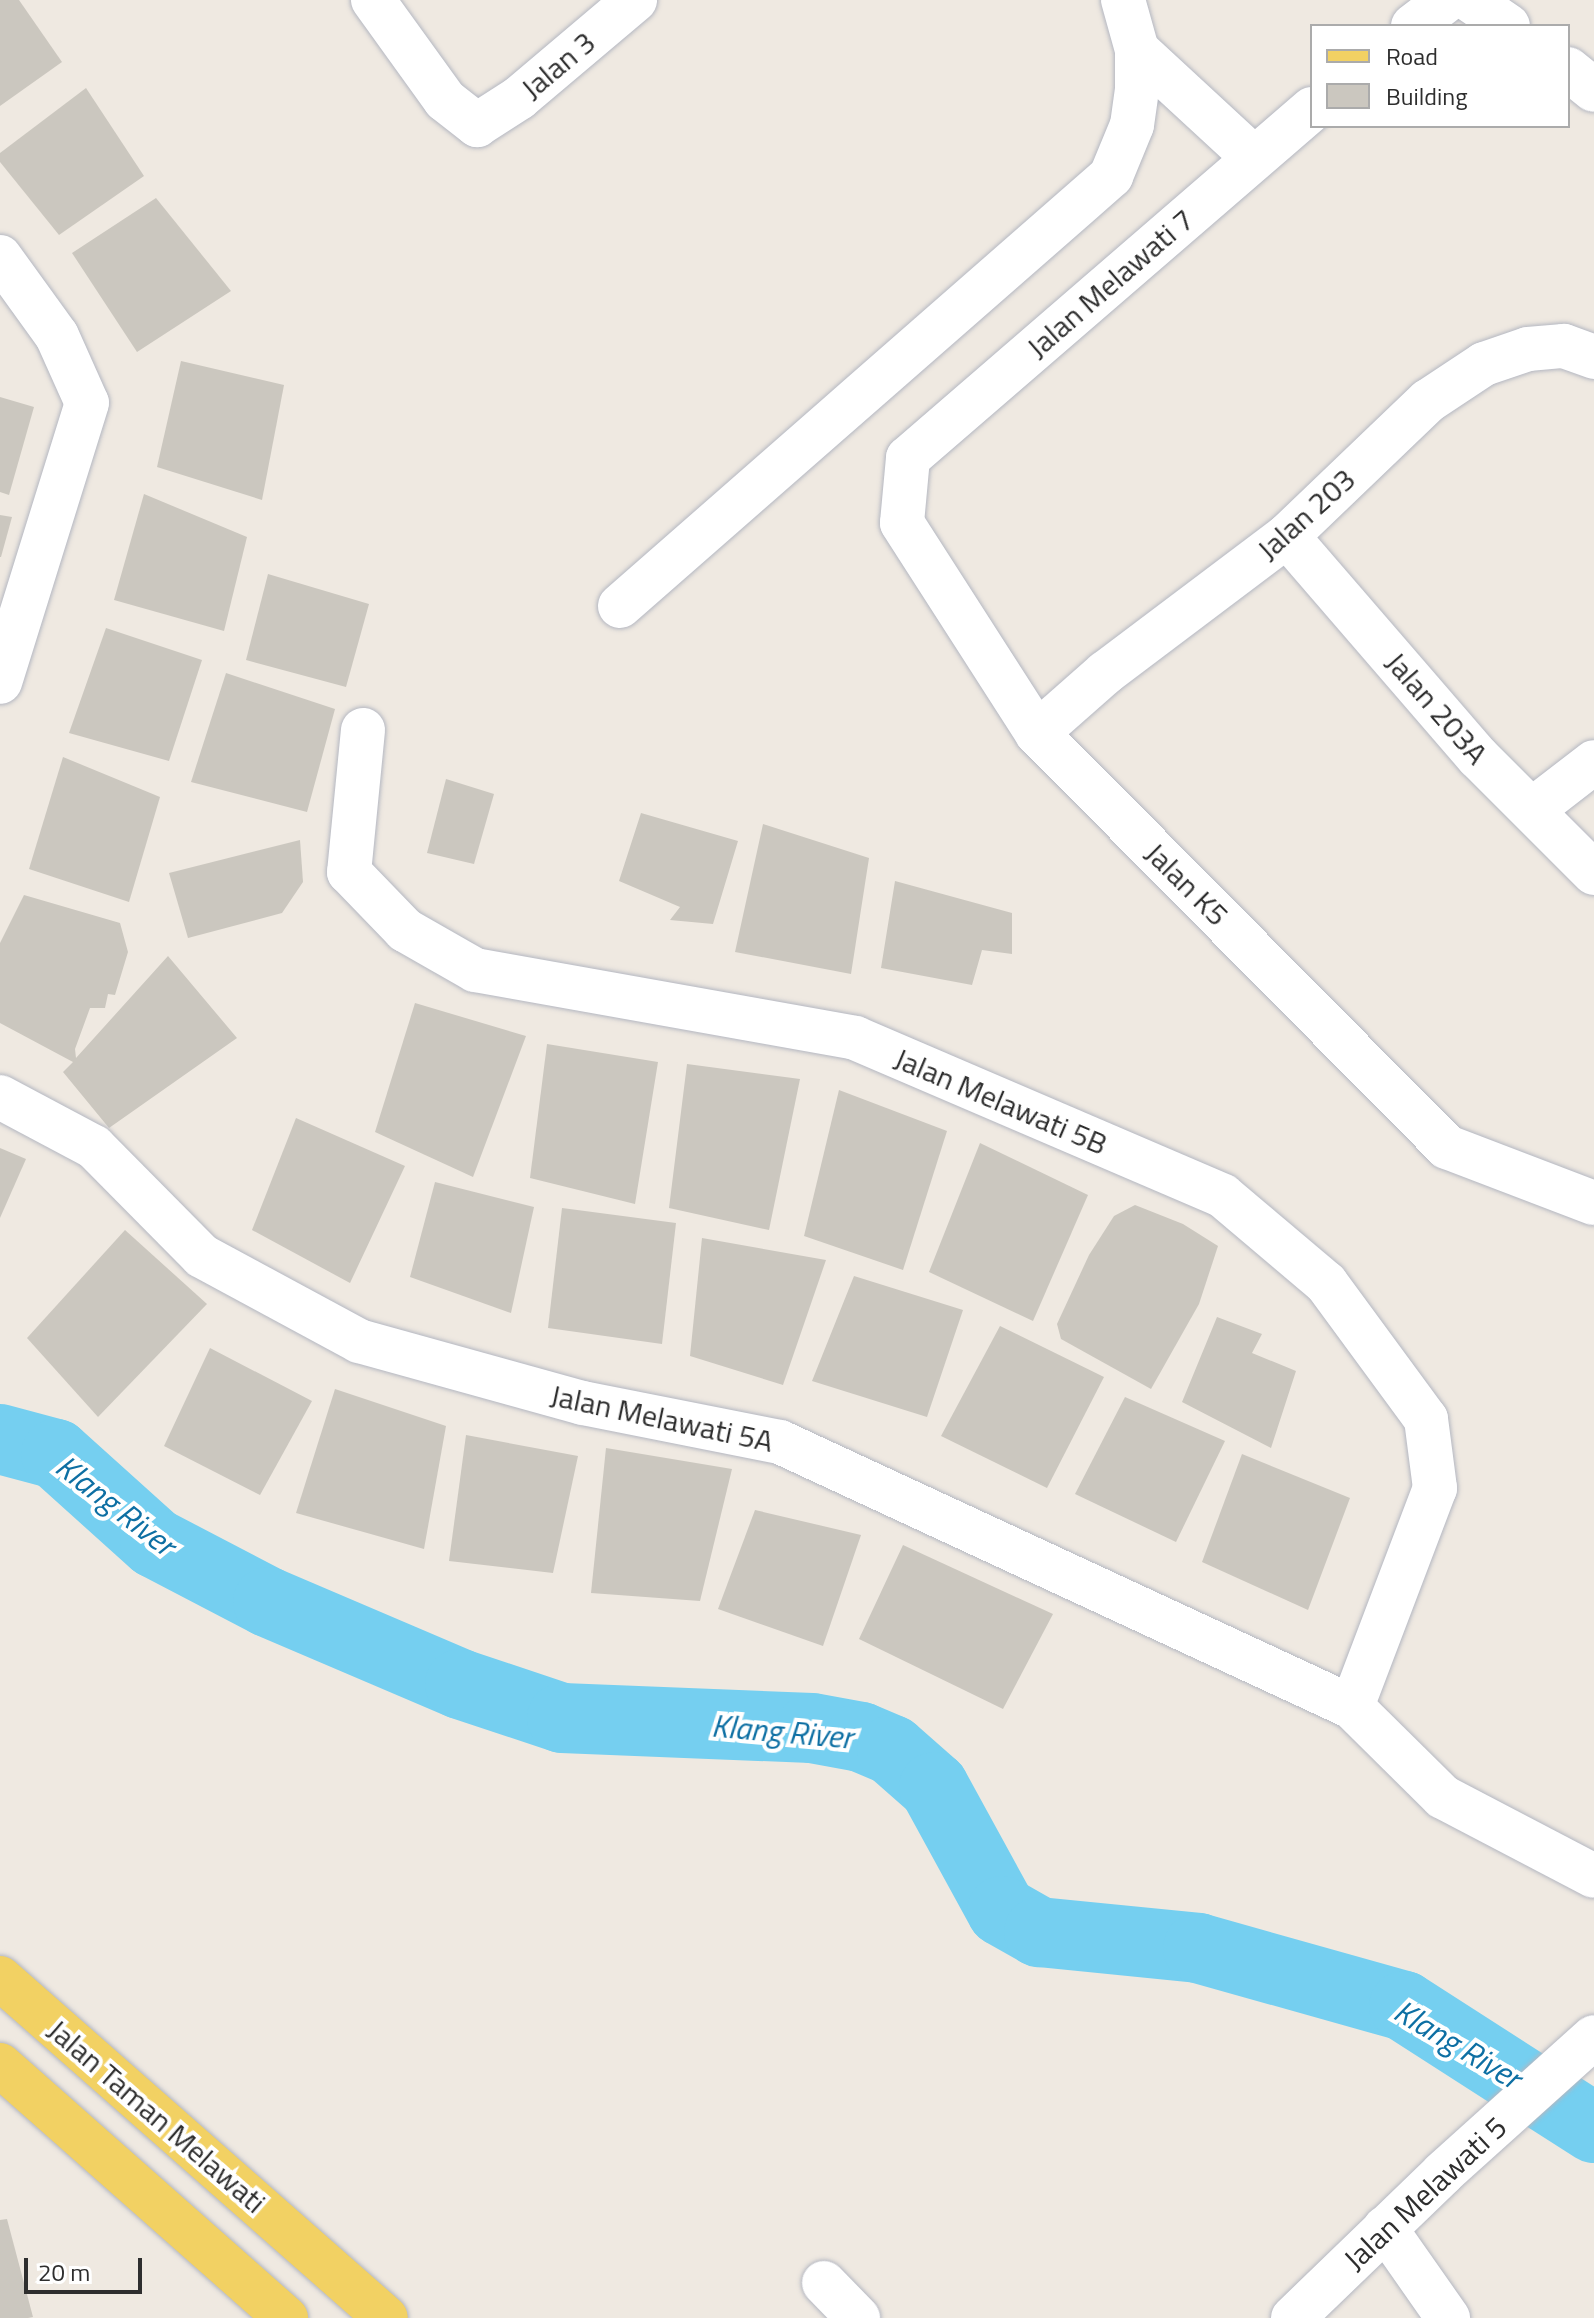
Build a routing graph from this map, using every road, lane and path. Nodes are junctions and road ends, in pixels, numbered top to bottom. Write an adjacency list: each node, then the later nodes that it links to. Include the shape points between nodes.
1 (373, 0): 2 (street, Jalan 3, via 445,100 477,125 519,98)
2 (635, 0)
3 (1123, 0): 8 (street)
4 (1447, 0): 6 (street)
5 (1470, 0): 7 (street)
6 (1416, 24)
7 (1505, 24)
8 (1137, 50): 12 (street); 17 (street, via 1132,125 1111,176)
9 (1570, 71): 10 (street)
10 (1594, 90)
11 (1310, 111): 12 (street, Jalan Melawati 7)
12 (1254, 158): 15 (street, Jalan Melawati 7)
13 (0, 257): 18 (street, via 57,336 87,403)
14 (1594, 357): 16 (street, Jalan 203, via 1564,346 1528,349 1484,364 1428,401)
15 (908, 458): 20 (street, Jalan K5, via 902,523)
16 (1287, 536): 20 (street, Jalan 203, via 1105,673); 22 (street, Jalan 203A, via 1478,757)
17 (620, 606)
18 (0, 682)
19 (363, 730): 26 (street, Jalan Melawati 5B, via 349,872 405,930 475,970 855,1038 1223,1196 1326,1283 1426,1419 1435,1488)
20 (1037, 733): 25 (street, Jalan K5, via 1447,1147)
21 (1594, 762): 22 (street)
22 (1532, 810): 23 (street, Jalan 203A)
23 (1594, 873)
24 (0, 1097): 26 (street, Jalan Melawati 5A, via 94,1147 202,1256 359,1341 583,1403 780,1442)
25 (1594, 1203)
26 (1352, 1707): 27 (street, Jalan Melawati 5A, via 1443,1797)
27 (1594, 1876)
28 (0, 1978): 34 (main road, Jalan Taman Melawati)
29 (1594, 2037): 31 (street, Jalan Melawati 5)
30 (0, 2065): 33 (main road)
31 (1385, 2228): 36 (street, Jalan Melawati 5); 37 (street)
32 (824, 2283): 35 (street)
33 (286, 2318)
34 (386, 2318)
35 (858, 2318)
36 (1293, 2318)
37 (1448, 2318)

